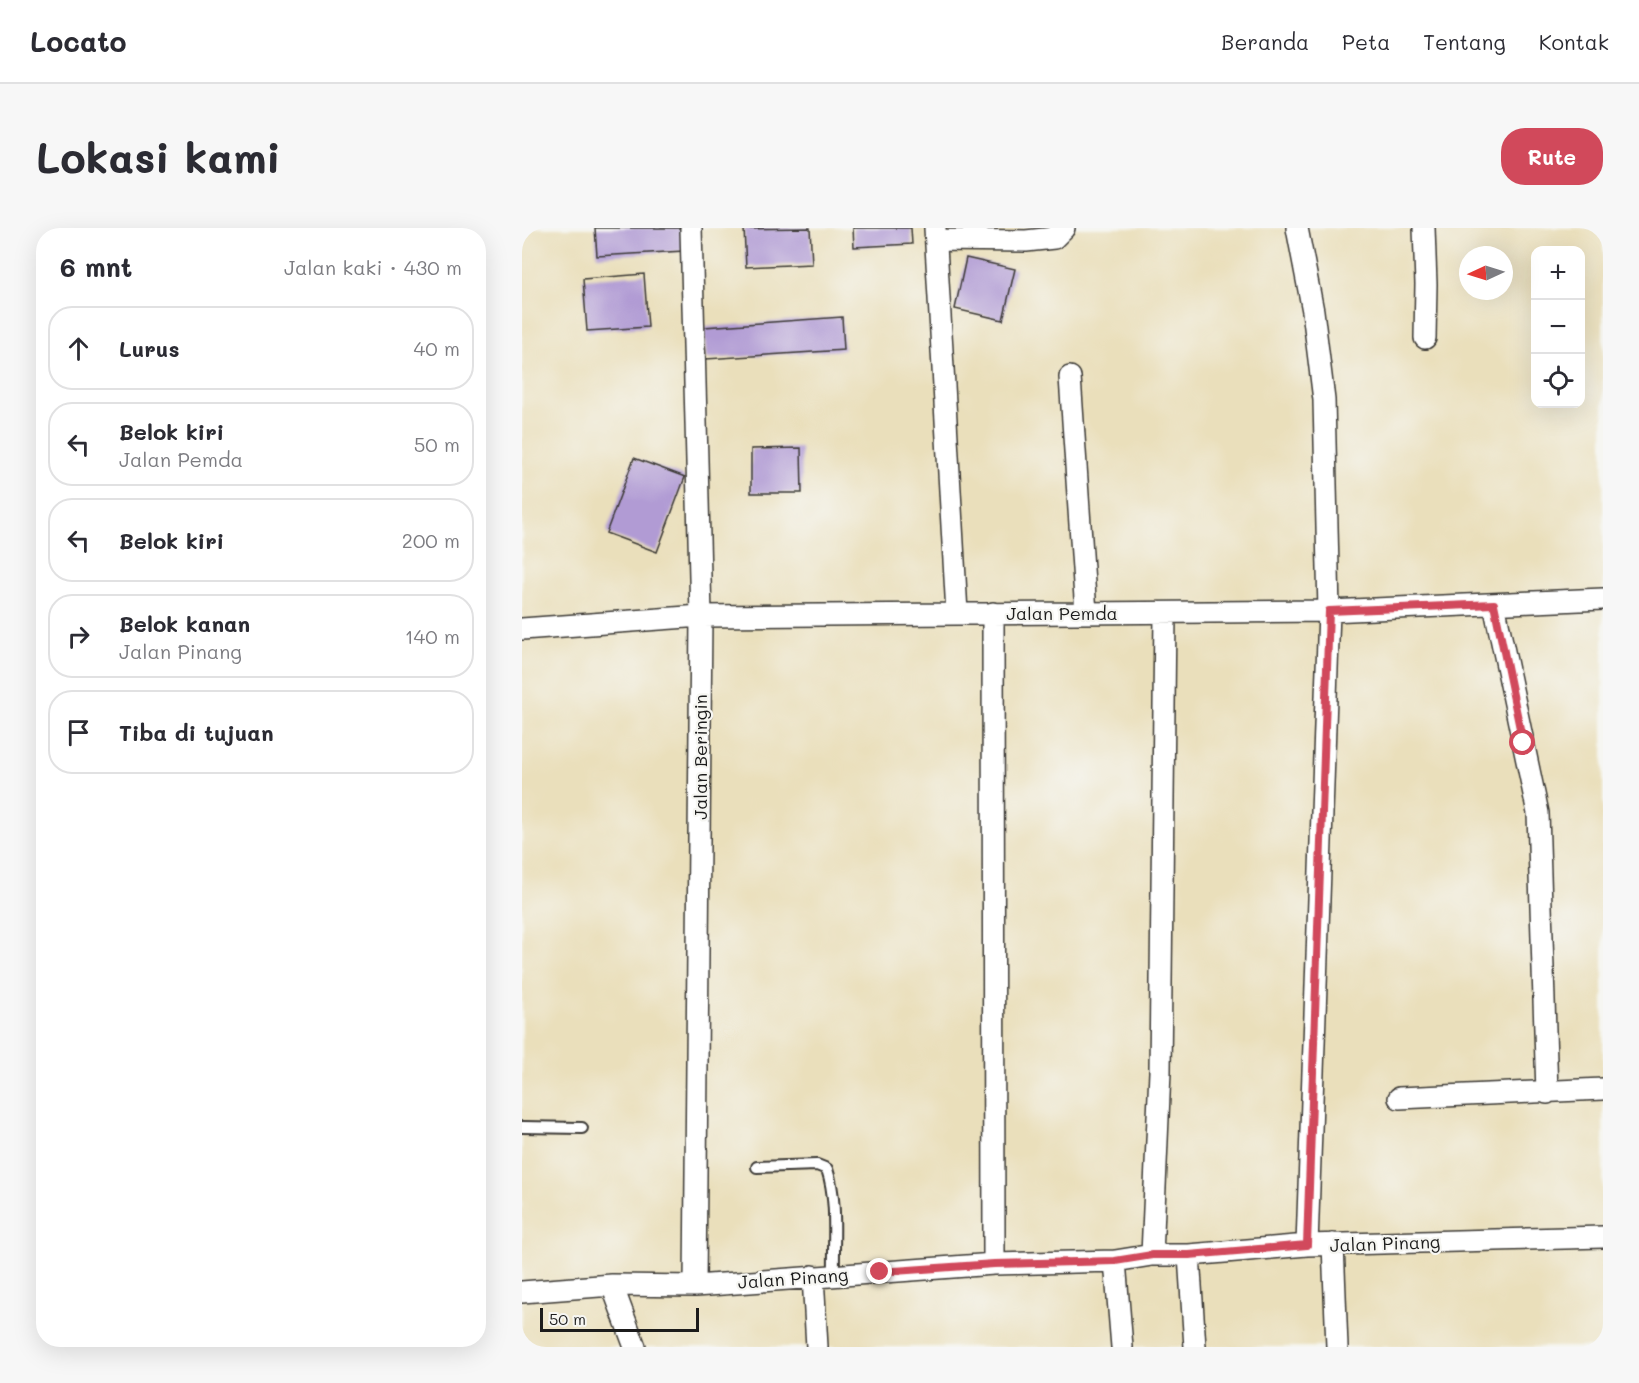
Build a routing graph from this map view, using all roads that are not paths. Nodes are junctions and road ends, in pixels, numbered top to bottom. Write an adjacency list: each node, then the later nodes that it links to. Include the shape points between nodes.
1 (691, 228): 15 (street, Jalan Beringin)
2 (1064, 228): 5 (street, via 1054,238 1026,241)
3 (1297, 228): 10 (street, via 1324,400)
4 (1424, 228): 6 (street)
5 (935, 234): 11 (street)
6 (1425, 338)
7 (1070, 377): 13 (street)
8 (1603, 599): 9 (street, Jalan Pemda)
9 (1494, 604): 10 (street, Jalan Pemda); 18 (street, via 1538,813)
10 (1329, 611): 14 (street, Jalan Pemda); 25 (street)
11 (957, 613): 12 (street, Jalan Pemda); 15 (street, Jalan Pemda)
12 (993, 613): 13 (street, Jalan Pemda); 29 (street)
13 (1086, 614): 14 (street, Jalan Pemda)
14 (1165, 614): 26 (street, via 1160,1072)
15 (701, 616): 16 (street, Jalan Pemda); 32 (street, Jalan Beringin)
16 (522, 629)
17 (1603, 1089): 18 (street)
18 (1547, 1092): 19 (street)
19 (1399, 1098)
20 (522, 1127): 21 (lane)
21 (582, 1128)
22 (757, 1167): 30 (lane, via 817,1165 827,1169 833,1198)
23 (1603, 1237): 24 (street, Jalan Pinang)
24 (1333, 1244): 25 (street, Jalan Pinang); 38 (street)
25 (1307, 1245): 27 (street, Jalan Pinang)
26 (1152, 1255): 27 (street, Jalan Pinang); 28 (street, Jalan Pinang)
27 (1189, 1255): 37 (street)
28 (1115, 1261): 29 (street, Jalan Pinang); 36 (street)
29 (994, 1264): 30 (street, Jalan Pinang)
30 (823, 1276): 32 (street, Jalan Pinang); 35 (street)
31 (612, 1285): 32 (street, Jalan Pinang); 33 (street, Jalan Pinang); 34 (street)
32 (695, 1286)
33 (522, 1292)
34 (635, 1347)
35 (817, 1347)
36 (1122, 1347)
37 (1195, 1347)
38 (1337, 1347)

